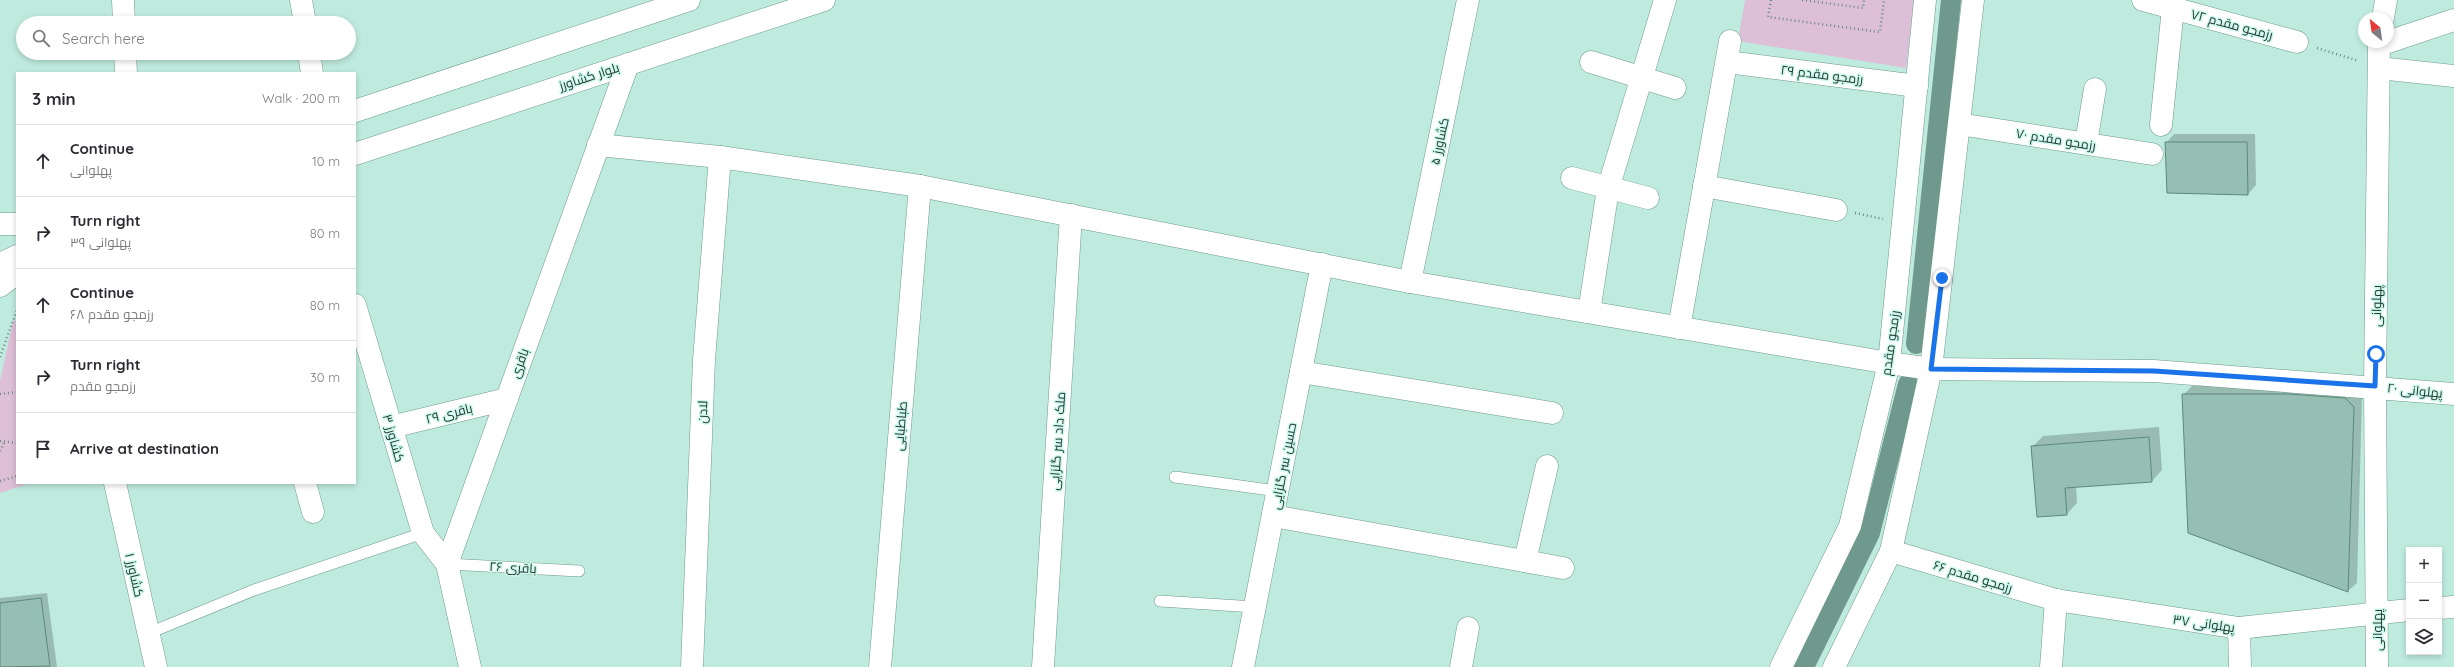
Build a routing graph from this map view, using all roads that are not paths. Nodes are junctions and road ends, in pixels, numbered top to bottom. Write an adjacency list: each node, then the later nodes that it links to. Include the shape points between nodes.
1 (123, 0): 14 (street)
2 (301, 0): 15 (street)
3 (689, 0): 11 (street)
4 (824, 0): 23 (street, بلوار کشاورز)
5 (1468, 0): 55 (street, کشاورز ۵)
6 (1665, 0): 28 (street)
7 (1925, 0): 29 (street, رزمجو مقدم)
8 (1973, 0): 33 (street)
9 (2143, 0): 12 (street, رزمجو مقدم ۷۲)
10 (2386, 0): 13 (street)
11 (642, 8): 32 (street)
12 (2173, 8): 18 (street, رزمجو مقدم ۷۲); 34 (street)
13 (2384, 12)
14 (124, 16)
15 (303, 16)
16 (2454, 20): 17 (street)
17 (2394, 40)
18 (2297, 42)
19 (2383, 48): 24 (street, پهلوانی)
20 (125, 60): 25 (street)
21 (310, 60): 26 (street)
22 (1591, 62): 28 (street)
23 (628, 64): 36 (street, باقری); 37 (street, بلوار کشاورز)
24 (2379, 68): 27 (street); 64 (street, پهلوانی)
25 (126, 72)
26 (312, 72)
27 (2454, 76)
28 (1642, 77): 30 (street); 43 (street)
29 (1917, 86): 42 (street, رزمجو مقدم ۲۹, via 1728,51); 61 (street, رزمجو مقدم)
30 (1675, 88)
31 (2095, 89): 35 (street)
32 (356, 111)
33 (1959, 124): 35 (street, رزمجو مقدم ۷۰); 62 (street)
34 (2161, 125)
35 (2086, 143): 38 (street, رزمجو مقدم ۷۰)
36 (598, 144): 39 (street, پهلوانی ۲۰); 66 (street, باقری)
37 (356, 154)
38 (2152, 154)
39 (720, 157): 41 (street, پهلوانی ۲۰); 94 (street, لادن, via 704,360)
40 (1572, 178): 43 (street)
41 (920, 186): 46 (street, پهلوانی ۲۰); 95 (street, طباطبایی)
42 (1704, 186): 45 (street); 59 (street)
43 (1608, 189): 44 (street); 58 (street)
44 (1648, 198)
45 (1836, 210)
46 (1071, 215): 53 (street, پهلوانی ۲۰); 96 (street, ملک داد سر گلزایی)
47 (0, 224): 48 (street)
48 (16, 224)
49 (16, 242): 50 (street)
50 (0, 248)
51 (16, 256): 52 (street)
52 (0, 264)
53 (1322, 264): 55 (street, پهلوانی ۲۰); 63 (street, حسین سر گلزایی)
54 (16, 274): 56 (street)
55 (1410, 282): 58 (street, پهلوانی ۲۰)
56 (0, 286)
57 (356, 312): 60 (street, کشاورز ۳)
58 (1589, 312): 59 (street, پهلوانی ۲۰)
59 (1679, 328): 61 (street, پهلوانی ۲۰)
60 (363, 360): 68 (street, کشاورز ۳)
61 (1889, 363): 62 (street, پهلوانی ۲۰); 99 (street, رزمجو مقدم, via 1850,526)
62 (1931, 369): 64 (street, پهلوانی ۲۰, via 2154,371); 77 (street)
63 (1301, 372): 67 (street); 73 (street, حسین سر گلزایی)
64 (2375, 386): 65 (street, پهلوانی ۲۰); 88 (street, پهلوانی)
65 (2454, 394)
66 (507, 398): 68 (street, باقری ۲۹); 79 (street, باقری)
67 (1552, 413)
68 (391, 427): 76 (street, کشاورز ۳)
69 (1547, 466): 78 (street)
70 (1174, 478): 73 (lane)
71 (115, 484): 91 (street, کشاورز ۱)
72 (305, 484): 74 (street)
73 (1278, 491): 75 (street, حسین سر گلزایی)
74 (313, 512)
75 (1273, 516): 78 (street); 84 (street, حسین سر گلزایی)
76 (423, 533): 79 (street, کشاورز ۳); 91 (lane, via 254,590)
77 (1891, 551): 82 (street, رزمجو مقدم ۶۶); 100 (street)
78 (1525, 561): 80 (street)
79 (447, 564): 81 (lane, باقری ۲۶); 93 (street)
80 (1563, 568)
81 (579, 571)
82 (2056, 600): 90 (street, پهلوانی ۳۷); 101 (street)
83 (1160, 601): 84 (lane)
84 (1255, 607): 97 (street, حسین سر گلزایی)
85 (2454, 607): 86 (street)
86 (2442, 608)
87 (2406, 610): 88 (street, پهلوانی ۳۷)
88 (2377, 612): 90 (street, پهلوانی ۳۷); 103 (street, پهلوانی)
89 (1468, 628): 98 (street)
90 (2239, 628): 102 (street)
91 (148, 633): 92 (street, کشاورز ۱)
92 (156, 667)
93 (470, 667)
94 (692, 667)
95 (880, 667)
96 (1043, 667)
97 (1243, 667)
98 (1461, 667)
99 (1781, 667)
100 (1834, 667)
101 (2051, 667)
102 (2240, 667)
103 (2376, 667)

